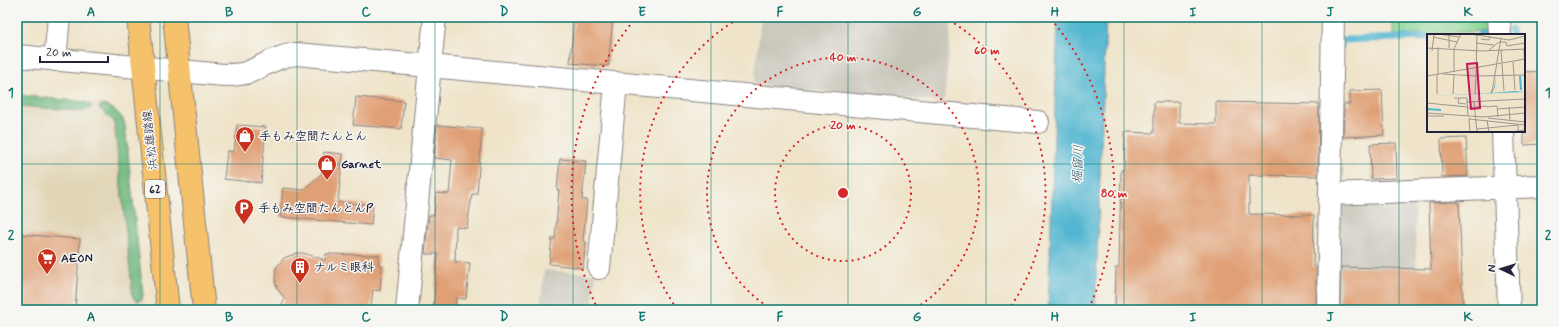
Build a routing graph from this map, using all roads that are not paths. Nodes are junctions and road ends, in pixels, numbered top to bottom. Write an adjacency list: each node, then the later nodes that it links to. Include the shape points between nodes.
1 (58, 17): 9 (street)
2 (138, 17): 11 (main road, 浜松雄踏線 / 62)
3 (174, 17): 12 (main road)
4 (435, 17): 10 (street)
5 (1333, 17): 18 (street)
6 (1500, 17): 7 (street)
7 (1500, 34)
8 (17, 56): 9 (street)
9 (55, 60): 11 (street)
10 (430, 66): 12 (street, via 296,54 285,55 236,75); 13 (street); 22 (street)
11 (143, 68): 12 (street); 20 (main road, 浜松雄踏線 / 62)
12 (179, 71): 21 (main road)
13 (616, 83): 14 (street); 19 (street)
14 (1038, 122)
15 (1503, 132): 17 (street)
16 (1542, 186): 17 (street)
17 (1505, 188): 18 (street); 24 (street)
18 (1330, 194): 23 (street)
19 (599, 268)
20 (168, 310)
21 (204, 310)
22 (407, 310)
23 (1328, 310)
24 (1509, 310)

